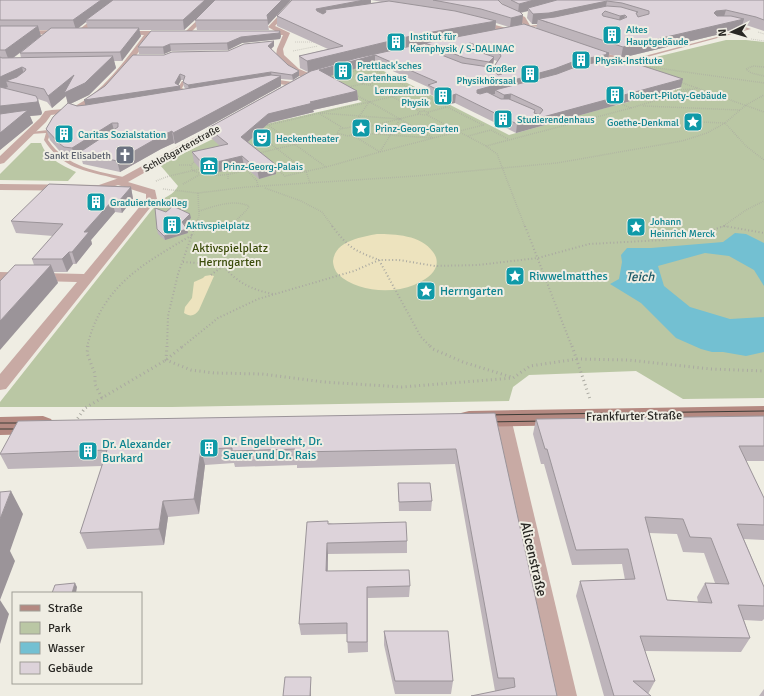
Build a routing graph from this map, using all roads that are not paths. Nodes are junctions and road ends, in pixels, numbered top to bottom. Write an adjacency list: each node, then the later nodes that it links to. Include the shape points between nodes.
1 (122, 0): 13 (street)
2 (221, 0): 19 (street)
3 (296, 0): 22 (street, via 271,26)
4 (492, 0): 6 (street, via 508,13)
5 (527, 14): 6 (street)
6 (520, 16): 10 (street)
7 (477, 22): 11 (street)
8 (552, 24): 10 (lane)
9 (729, 24): 28 (lane, via 750,29)
10 (526, 27): 11 (street); 14 (street)
11 (510, 31): 23 (street)
12 (53, 32): 13 (street); 15 (street); 24 (street)
13 (79, 32): 16 (street)
14 (537, 32)
15 (0, 33)
16 (94, 33)
17 (110, 33): 18 (street)
18 (149, 33): 19 (street); 36 (street, via 134,57 121,64 109,82 84,105)
19 (187, 33): 20 (street)
20 (195, 33)
21 (256, 33): 22 (street)
22 (287, 33): 26 (street)
23 (492, 34)
24 (41, 42)
25 (272, 42): 26 (street)
26 (283, 42): 32 (street, via 280,55 300,74 312,75)
27 (585, 48): 28 (street)
28 (625, 62): 29 (lane)
29 (613, 64)
30 (183, 82): 34 (lane, via 180,88)
31 (254, 83): 32 (street, via 272,81)
32 (293, 84): 33 (street)
33 (283, 89)
34 (192, 94): 35 (street)
35 (174, 97)
36 (71, 110): 37 (street); 38 (street); 39 (lane)
37 (89, 111)
38 (46, 112): 41 (street); 44 (street)
39 (65, 116)
40 (235, 118): 48 (street, Schloßgartenstraße)
41 (30, 119)
42 (57, 123): 43 (lane)
43 (49, 131): 44 (lane); 47 (lane, via 46,140 50,148 57,156)
44 (31, 132): 45 (street)
45 (0, 161)
46 (80, 161): 47 (lane)
47 (74, 165): 48 (lane)
48 (122, 180): 49 (street, via 100,188); 51 (street, Schloßgartenstraße, via 150,187 152,199)
49 (0, 188)
50 (0, 276): 51 (street)
51 (88, 278): 52 (street, Schloßgartenstraße)
52 (0, 385)
53 (764, 414): 55 (main road, Frankfurter Straße)
54 (447, 419): 55 (main road, Frankfurter Straße)
55 (503, 420): 58 (street, Alicenstraße)
56 (73, 425): 57 (main road)
57 (0, 426)
58 (565, 696)

